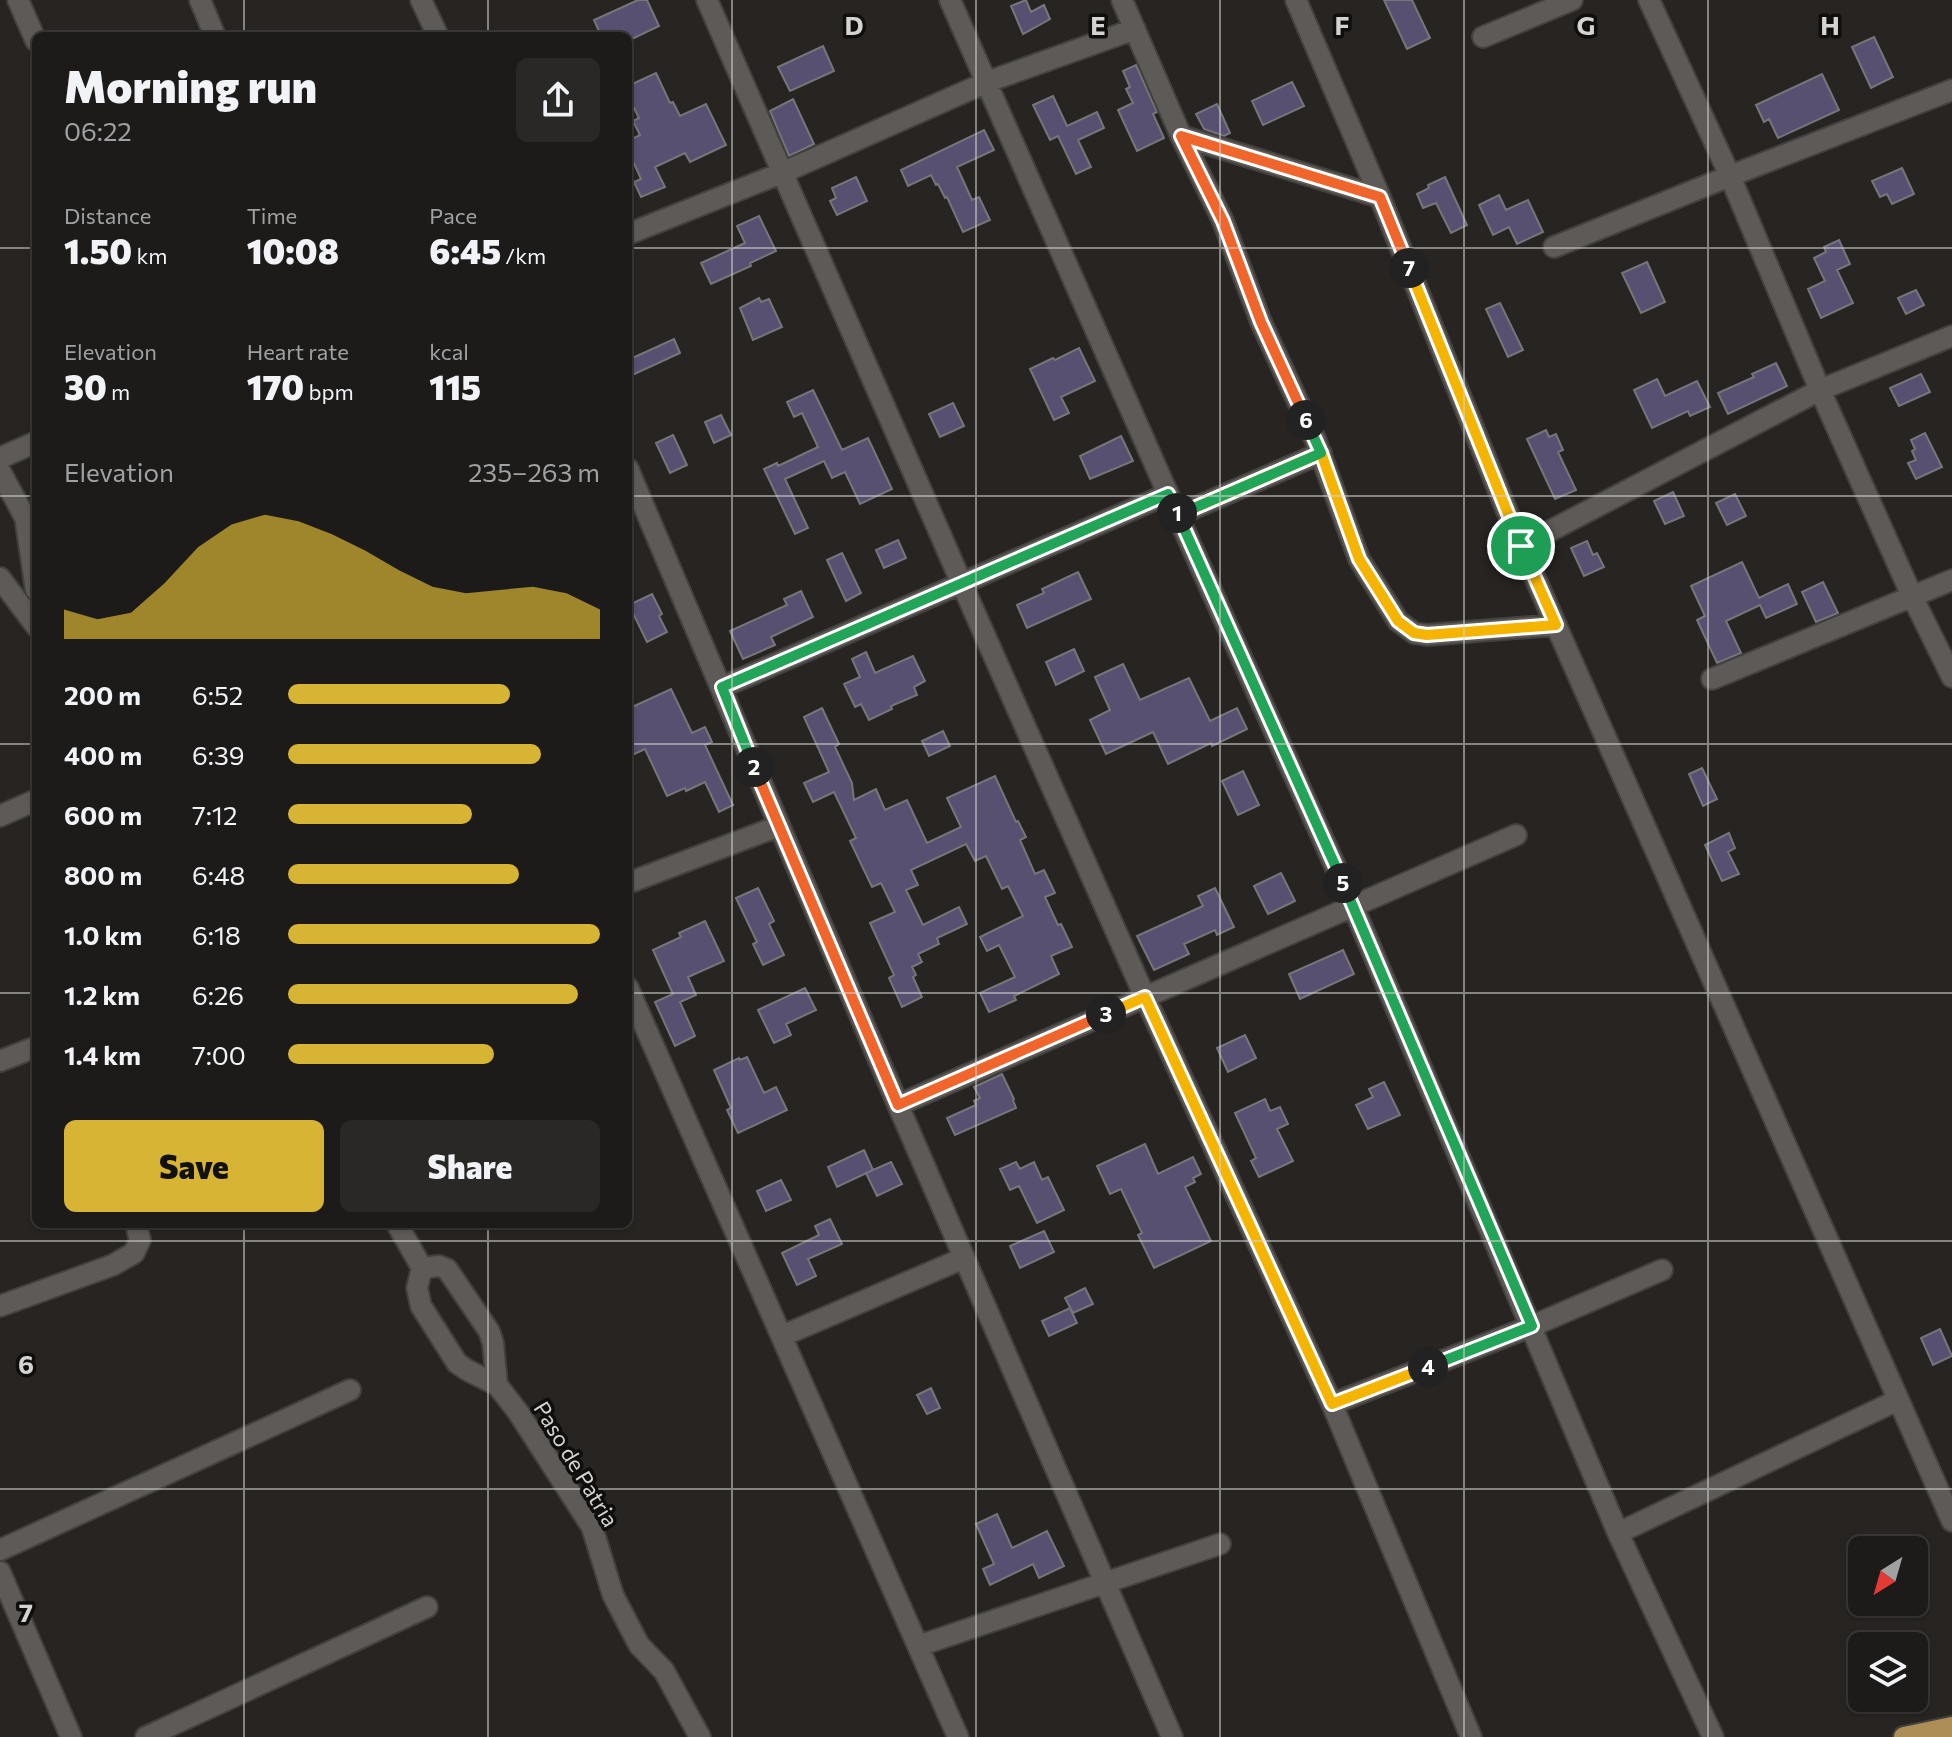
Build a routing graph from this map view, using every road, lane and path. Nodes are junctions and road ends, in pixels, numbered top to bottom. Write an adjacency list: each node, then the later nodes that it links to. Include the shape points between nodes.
1 (18, 0): 11 (street)
2 (200, 0): 12 (street)
3 (421, 0): 13 (street)
4 (707, 0): 18 (street)
5 (950, 0): 15 (street)
6 (1122, 0): 10 (street)
7 (1296, 0): 20 (street)
8 (1572, 0): 14 (street)
9 (1649, 0): 19 (street)
10 (1135, 29): 15 (street); 17 (street)
11 (32, 32)
12 (213, 32)
13 (436, 32)
14 (1483, 37)
15 (987, 82): 18 (street); 30 (street)
16 (1952, 90): 19 (street)
17 (1181, 136): 20 (street); 26 (street, via 1223,221 1261,322)
18 (784, 172): 21 (street); 38 (street)
19 (1730, 176): 22 (street); 24 (street)
20 (1380, 197): 34 (street)
21 (632, 232)
22 (1554, 247)
23 (1952, 336): 24 (street)
24 (1820, 390): 34 (street); 39 (street)
25 (32, 444): 27 (street)
26 (1321, 453): 31 (street); 41 (street, via 1359,559 1398,621 1414,633)
27 (0, 458)
28 (0, 471): 32 (street)
29 (632, 478): 44 (street)
30 (1168, 494): 31 (street); 38 (street)
31 (1178, 515): 50 (street)
32 (25, 517): 33 (street); 35 (street)
33 (32, 530)
34 (1521, 546): 41 (street)
35 (32, 563)
36 (0, 578): 40 (street)
37 (1952, 580): 39 (street)
38 (962, 584): 44 (street); 52 (street)
39 (1912, 596): 42 (street); 43 (street)
40 (32, 614)
41 (1556, 625): 66 (street)
42 (1952, 677)
43 (1712, 679)
44 (722, 687): 47 (street)
45 (32, 802): 46 (street)
46 (0, 816)
47 (779, 826): 49 (street); 55 (street)
48 (1516, 835): 50 (street)
49 (632, 881)
50 (1353, 906): 52 (street); 62 (street)
51 (632, 997): 63 (street)
52 (1145, 997): 55 (street); 67 (street)
53 (32, 1049): 54 (street)
54 (0, 1061)
55 (898, 1105): 58 (street)
56 (137, 1228): 61 (street, via 140,1240 134,1253 113,1265)
57 (399, 1228): 59 (street)
58 (964, 1258): 63 (street); 73 (street)
59 (422, 1268): 64 (street, Paso de Patria, via 417,1288 421,1306 448,1352 467,1370); 64 (street, via 447,1269 489,1331)
60 (1662, 1270): 62 (street)
61 (0, 1306)
62 (1532, 1326): 67 (street); 69 (street)
63 (782, 1336): 75 (street)
64 (497, 1385): 79 (street, Paso de Patria, via 592,1527 613,1595)
65 (350, 1390): 71 (street)
66 (1898, 1400): 68 (street); 69 (street)
67 (1332, 1404): 82 (street)
68 (1952, 1521)
69 (1618, 1533): 83 (street)
70 (1220, 1544): 73 (street)
71 (0, 1550)
72 (0, 1572): 77 (street)
73 (1104, 1583): 75 (street); 81 (street)
74 (427, 1607): 78 (street)
75 (918, 1646): 80 (street)
76 (1952, 1727): 84 (main road)
77 (71, 1737)
78 (146, 1737)
79 (700, 1737)
80 (958, 1737)
81 (1172, 1737)
82 (1471, 1737)
83 (1713, 1737)
84 (1904, 1737)

